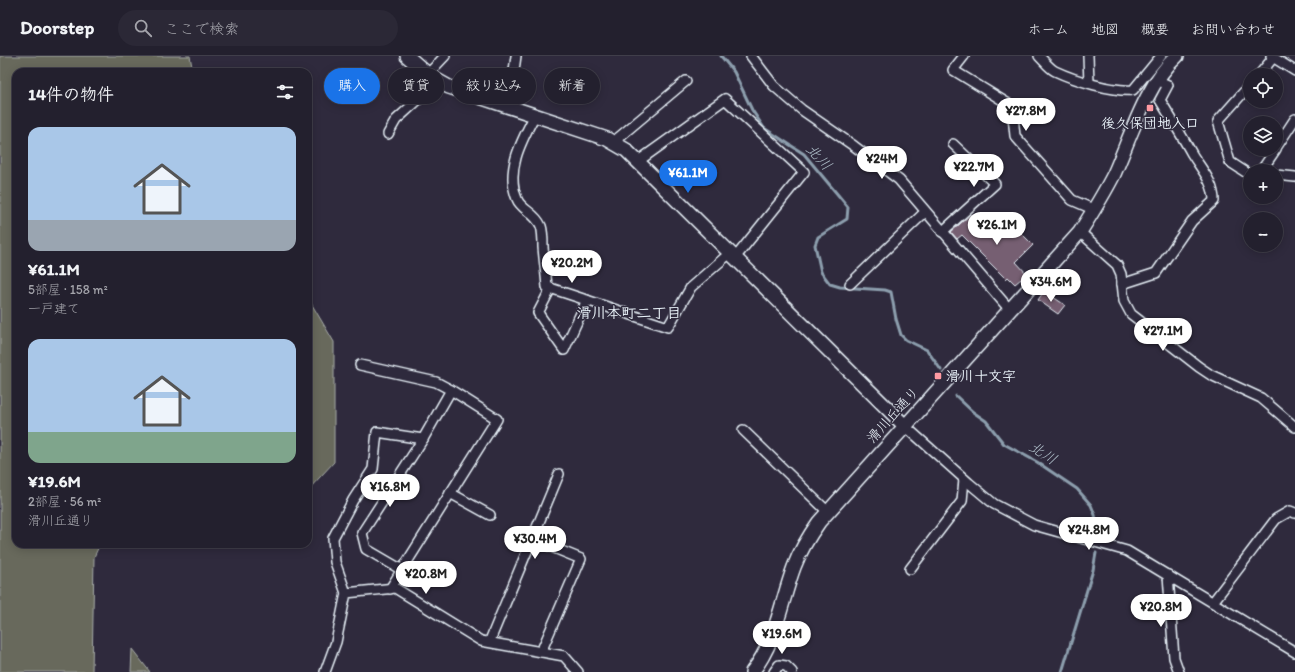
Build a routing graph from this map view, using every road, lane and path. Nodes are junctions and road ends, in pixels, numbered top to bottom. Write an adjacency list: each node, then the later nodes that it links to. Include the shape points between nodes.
1 (407, 56): 10 (street)
2 (445, 56): 11 (street)
3 (516, 56): 20 (street)
4 (752, 56): 32 (street, via 774,86 802,110 899,180)
5 (964, 56): 31 (street, via 953,70 1012,106 1015,136 1072,200)
6 (1039, 56): 16 (street, via 1053,70)
7 (1088, 56): 16 (street)
8 (1170, 57): 15 (street, 滑川丘通り); 16 (street, via 1134,90 1122,91)
9 (1272, 57): 12 (street); 13 (street)
10 (421, 68)
11 (436, 68)
12 (1263, 68)
13 (1295, 71)
14 (686, 80): 25 (street)
15 (1157, 80): 31 (street, 滑川丘通り); 37 (street, via 1168,85 1160,100 1208,176 1214,201 1192,221 1156,273)
16 (1089, 83)
17 (444, 84): 20 (street)
18 (1243, 93): 28 (street, via 1218,121 1230,162)
19 (414, 104): 23 (street, via 396,120)
20 (509, 107): 21 (street)
21 (535, 115): 25 (street, via 607,139); 38 (street, via 514,162 513,178 517,199 535,216 542,227 547,286)
22 (1295, 119): 24 (street)
23 (388, 134)
24 (1283, 138)
25 (612, 143): 27 (street, via 626,150)
26 (953, 144): 33 (street, via 994,184)
27 (637, 162): 35 (street); 35 (street, via 725,99 804,172)
28 (1243, 171)
29 (1283, 176): 30 (street)
30 (1295, 177)
31 (1095, 210): 34 (street, 滑川丘通り)
32 (925, 212): 33 (street); 36 (street)
33 (942, 232): 40 (street)
34 (1080, 232): 37 (street, via 1117,265); 40 (street, 滑川丘通り)
35 (732, 256): 39 (street, via 691,287 668,327); 43 (street)
36 (850, 284)
37 (1122, 284): 44 (street, via 1124,301 1131,314 1199,367 1260,398)
38 (551, 288): 39 (street); 39 (street, via 538,313 564,350)
39 (587, 300)
40 (1010, 310): 43 (street, 滑川丘通り)
41 (360, 365): 42 (street, via 436,382)
42 (451, 390): 46 (street); 49 (street, via 497,419)
43 (905, 426): 48 (street); 50 (street, 滑川丘通り)
44 (1295, 427)
45 (743, 430): 50 (street)
46 (423, 439): 55 (street, via 362,533 366,549); 58 (street, via 377,432 373,469 333,538 335,562)
47 (559, 474): 53 (street)
48 (964, 479): 54 (street, via 962,501); 56 (street, via 994,504 1034,525 1127,551)
49 (450, 493): 52 (street); 55 (street)
50 (828, 512): 65 (street, 滑川丘通り, via 803,547 768,647)
51 (1295, 513): 59 (street, via 1290,511 1276,519)
52 (490, 515)
53 (532, 539): 60 (street); 61 (street, via 581,559)
54 (910, 569)
55 (402, 570): 57 (street)
56 (1168, 575): 59 (street); 68 (street, via 1174,658)
57 (390, 589): 58 (street); 61 (street, via 395,588 481,641)
58 (346, 594): 63 (street, via 336,642)
59 (1213, 602): 62 (street)
60 (491, 638)
61 (541, 652): 64 (street, via 564,656)
62 (1295, 652)
63 (325, 672)
64 (578, 672)
65 (752, 672)
66 (774, 672): 67 (street, via 779,665 786,666)
67 (792, 672)
68 (1179, 672)

